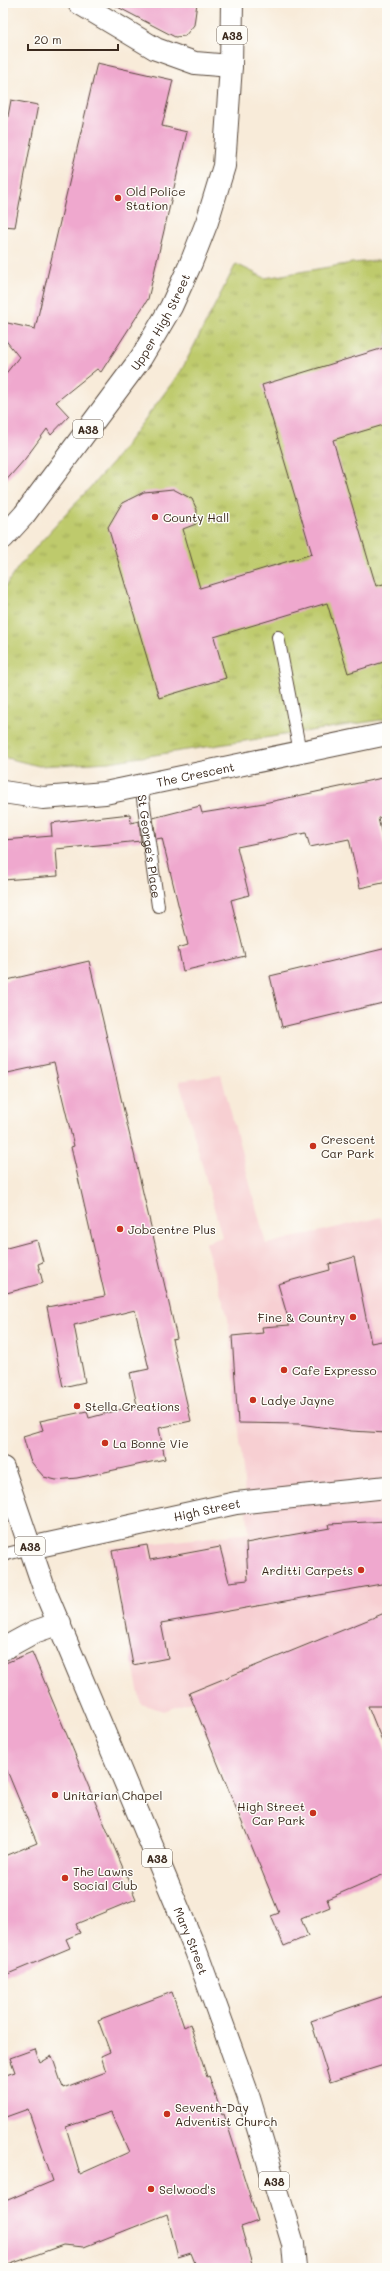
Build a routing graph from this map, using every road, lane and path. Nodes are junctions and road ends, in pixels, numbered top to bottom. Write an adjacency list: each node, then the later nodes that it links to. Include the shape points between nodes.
1 (79, 3): 3 (main road, via 156,49 195,63)
2 (232, 3): 3 (main road, A38)
3 (231, 66): 4 (main road, Upper High Street / A38, via 224,166 207,222 172,307 141,358 24,514)
4 (3, 538)
5 (278, 637): 7 (lane)
6 (387, 734): 7 (main road, The Crescent)
7 (300, 752): 8 (main road, The Crescent)
8 (140, 786): 9 (main road, The Crescent, via 105,793 43,798); 10 (lane, St George's Place)
9 (3, 792)
10 (158, 906)
11 (3, 1468): 13 (main road, A38)
12 (387, 1487): 13 (main road, High Street, via 236,1503)
13 (30, 1548): 14 (lane); 15 (main road, A38, via 45,1591)
14 (3, 1555)
15 (60, 1623): 16 (main road, via 34,1632); 17 (main road, Mary Street / A38, via 196,1951 248,2095 292,2244)
16 (3, 1649)
17 (295, 2268)

